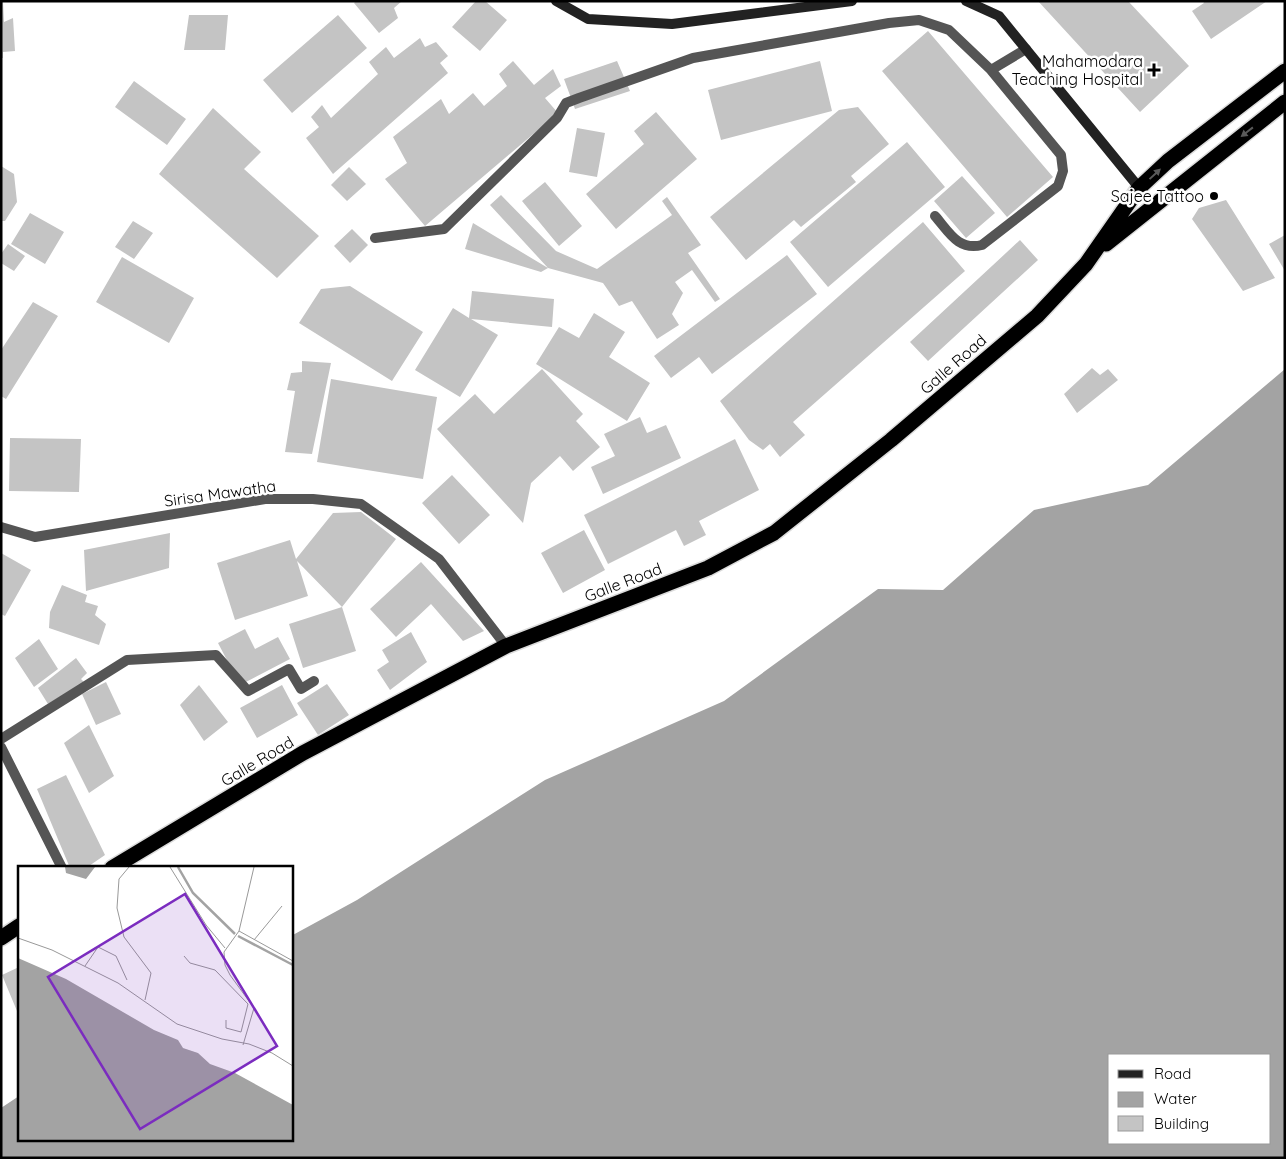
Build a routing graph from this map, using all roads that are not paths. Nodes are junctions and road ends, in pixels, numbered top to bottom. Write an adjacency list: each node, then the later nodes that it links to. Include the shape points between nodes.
1 (556, 1): 2 (street, via 588,19 672,24)
2 (852, 1)
3 (966, 1): 4 (street, via 999,16)
4 (1026, 49): 5 (street); 8 (street)
5 (991, 70): 10 (street, via 1060,155 1063,171 1058,186 982,245 972,248 958,242); 11 (street, via 949,30 919,20 693,58 566,103 557,118 444,229)
6 (1285, 71): 8 (highway, Galle Road, one-way to 6, via 1168,161)
7 (1285, 102): 9 (highway, Galle Road, one-way to 9)
8 (1139, 188): 9 (street); 12 (highway, Galle Road)
9 (1154, 206): 12 (highway, Galle Road)
10 (934, 216)
11 (375, 238)
12 (1093, 254): 14 (highway, Galle Road, via 1037,316 891,440 774,533 708,568)
13 (1, 527): 14 (street, Sirisa Mawatha, via 35,537 265,499 361,504 439,559)
14 (506, 646): 19 (highway, Galle Road, via 302,753)
15 (314, 681): 16 (street, via 301,688 289,669 248,691 216,655 127,660)
16 (1, 739)
17 (1, 747): 18 (street)
18 (61, 866)
19 (115, 866)
20 (18, 927): 21 (highway)
21 (1, 938)

